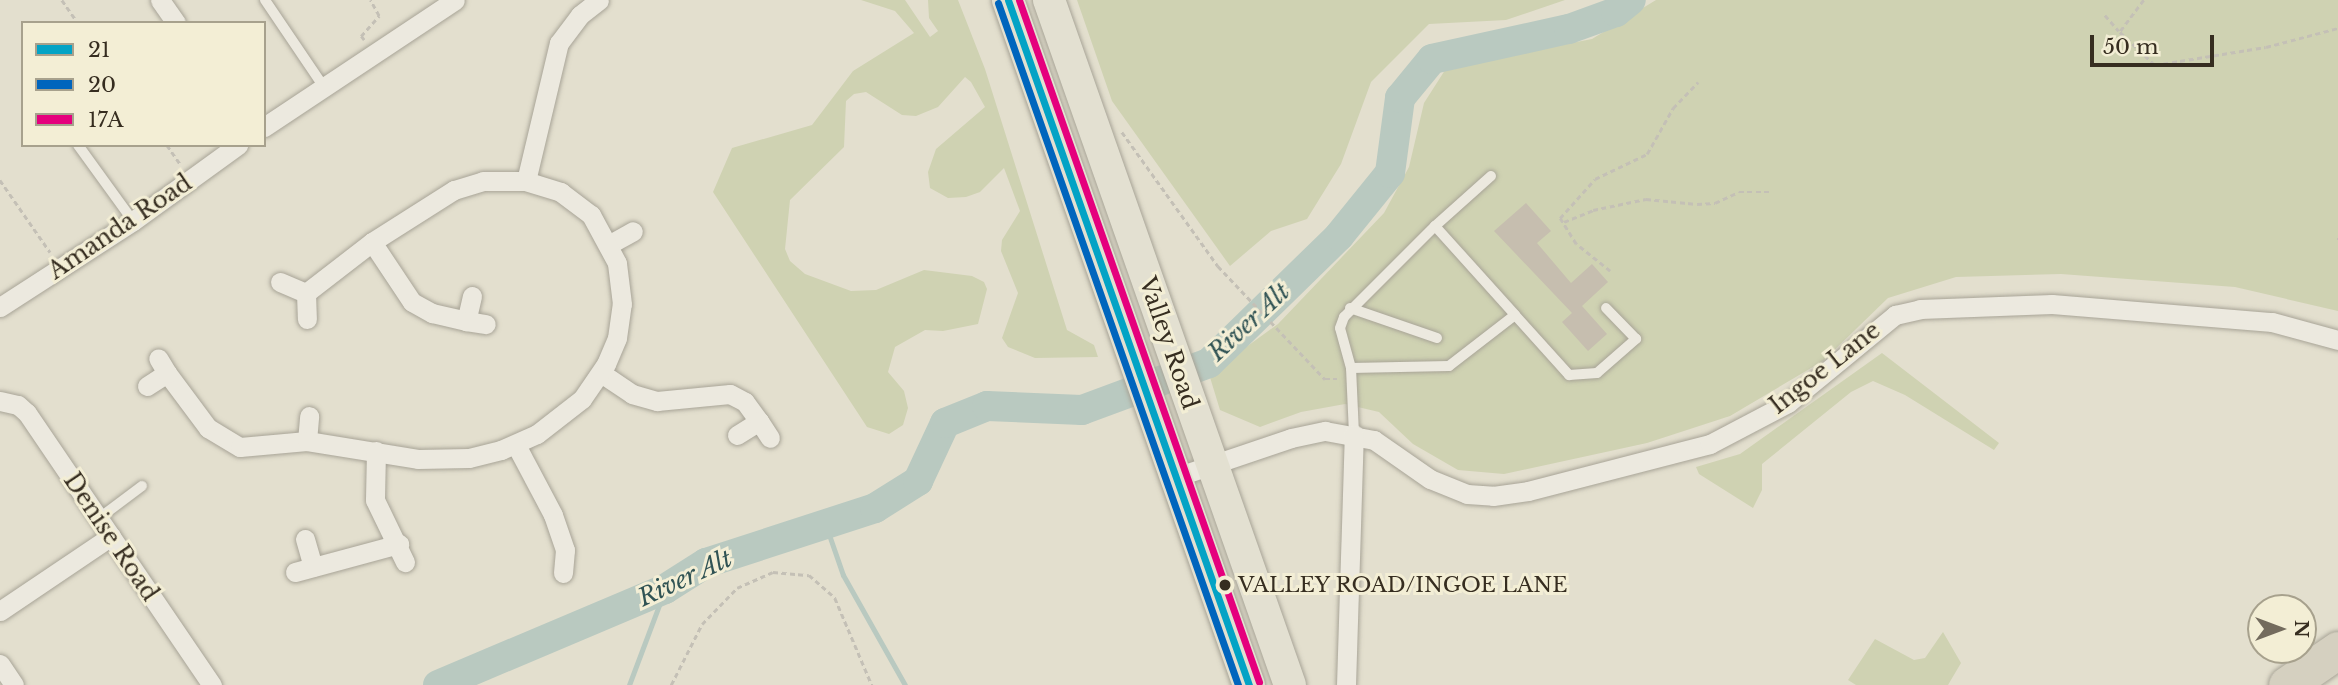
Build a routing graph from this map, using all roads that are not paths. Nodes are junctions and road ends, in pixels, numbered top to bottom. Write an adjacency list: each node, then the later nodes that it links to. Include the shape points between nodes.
1 (160, 0): 7 (street)
2 (265, 0): 8 (lane)
3 (455, 0): 8 (street)
4 (599, 0): 13 (street, via 580,15 559,43)
5 (1007, 0): 44 (main road, Valley Road)
6 (1049, 0): 43 (main road, Valley Road)
7 (175, 21)
8 (324, 87): 9 (street)
9 (266, 126)
10 (79, 147): 14 (lane)
11 (236, 147): 14 (street, Amanda Road)
12 (1491, 176): 15 (lane)
13 (526, 181): 17 (street, via 483,181 454,190); 18 (street, via 577,202)
14 (133, 221): 22 (street, Amanda Road)
15 (1435, 226): 24 (lane); 25 (lane)
16 (633, 231): 18 (street)
17 (372, 242): 20 (street); 27 (street, via 412,302 432,313)
18 (610, 244): 31 (street, via 622,304 617,338)
19 (280, 282): 20 (street)
20 (306, 293): 26 (street)
21 (472, 296): 27 (street)
22 (0, 307)
23 (1606, 308): 25 (lane, via 1636,339 1608,367 1581,376 1569,375)
24 (1350, 309): 29 (lane); 32 (lane, via 1340,328)
25 (1515, 315): 32 (lane, via 1448,366)
26 (307, 319)
27 (466, 321): 28 (street)
28 (486, 324)
29 (1437, 338)
30 (2338, 340): 37 (street, Ingoe Lane, via 2272,322 2052,304 1920,309 1895,315 1788,402 1710,444 1493,496 1467,494 1430,479 1374,440)
31 (600, 373): 36 (street, via 632,394 657,401 730,394 745,402); 41 (street, via 571,409)
32 (1351, 374): 37 (lane)
33 (147, 386): 40 (street, via 162,365 198,417 229,443 260,448)
34 (0, 401): 46 (street, Denise Road, via 22,408)
35 (309, 416): 40 (street)
36 (759, 421): 38 (street); 39 (street)
37 (1354, 434): 43 (street, Ingoe Lane, via 1325,431 1291,438); 58 (street)
38 (737, 435)
39 (770, 438)
40 (307, 441): 42 (street)
41 (516, 445): 42 (street, via 449,460); 49 (street, via 554,515 565,551)
42 (376, 451): 48 (street, via 375,500 402,553 304,570)
43 (1212, 464): 44 (street, Ingoe Lane); 57 (main road, Valley Road)
44 (1176, 477): 56 (main road, Valley Road)
45 (142, 486): 46 (lane)
46 (98, 519): 47 (street, Denise Road)
47 (111, 536): 50 (street); 55 (street, Denise Road)
48 (305, 539)
49 (563, 573)
50 (0, 611)
51 (2338, 650): 59 (highway)
52 (0, 664): 54 (street)
53 (2338, 677): 60 (highway)
54 (14, 685)
55 (212, 685)
56 (1249, 685)
57 (1290, 685)
58 (1346, 685)
59 (2287, 685)
60 (2327, 685)

